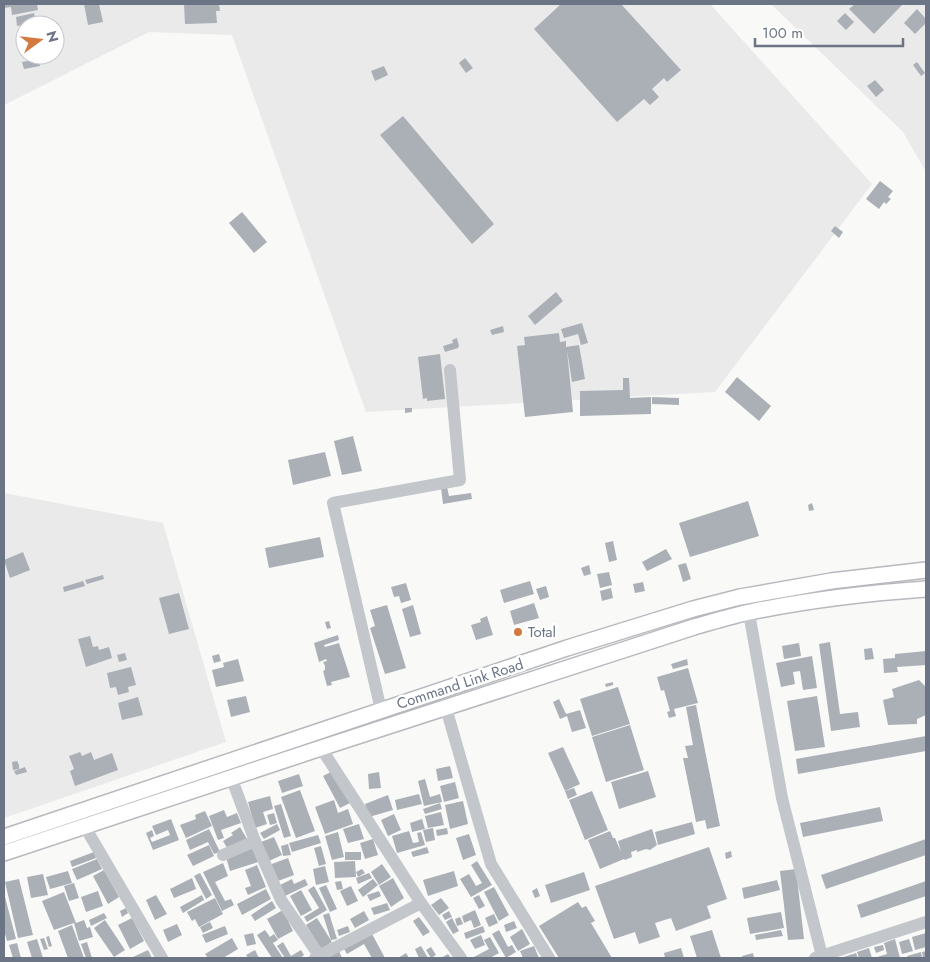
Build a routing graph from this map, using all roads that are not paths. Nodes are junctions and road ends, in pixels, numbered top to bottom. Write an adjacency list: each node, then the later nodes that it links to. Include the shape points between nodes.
1 (450, 370): 6 (street, via 460,480 333,503)
2 (926, 570): 6 (main road, Command Link Road, via 831,581 693,609)
3 (926, 589): 4 (main road, Command Link Road, via 860,595)
4 (749, 612): 5 (main road, Command Link Road); 17 (street, via 782,798)
5 (446, 708): 7 (main road, Command Link Road); 20 (street, via 491,864)
6 (381, 710): 10 (main road, Command Link Road)
7 (321, 748): 8 (main road, Command Link Road); 14 (street)
8 (231, 777): 9 (main road, Command Link Road); 11 (street)
9 (85, 827): 12 (main road, Command Link Road); 18 (street)
10 (4, 837)
11 (255, 841): 13 (street); 16 (street, via 281,900)
12 (4, 853)
13 (223, 855)
14 (421, 903): 16 (street); 19 (street)
15 (926, 922): 17 (street)
16 (318, 957)
17 (819, 957)
18 (162, 958)
19 (460, 958)
20 (549, 958)

